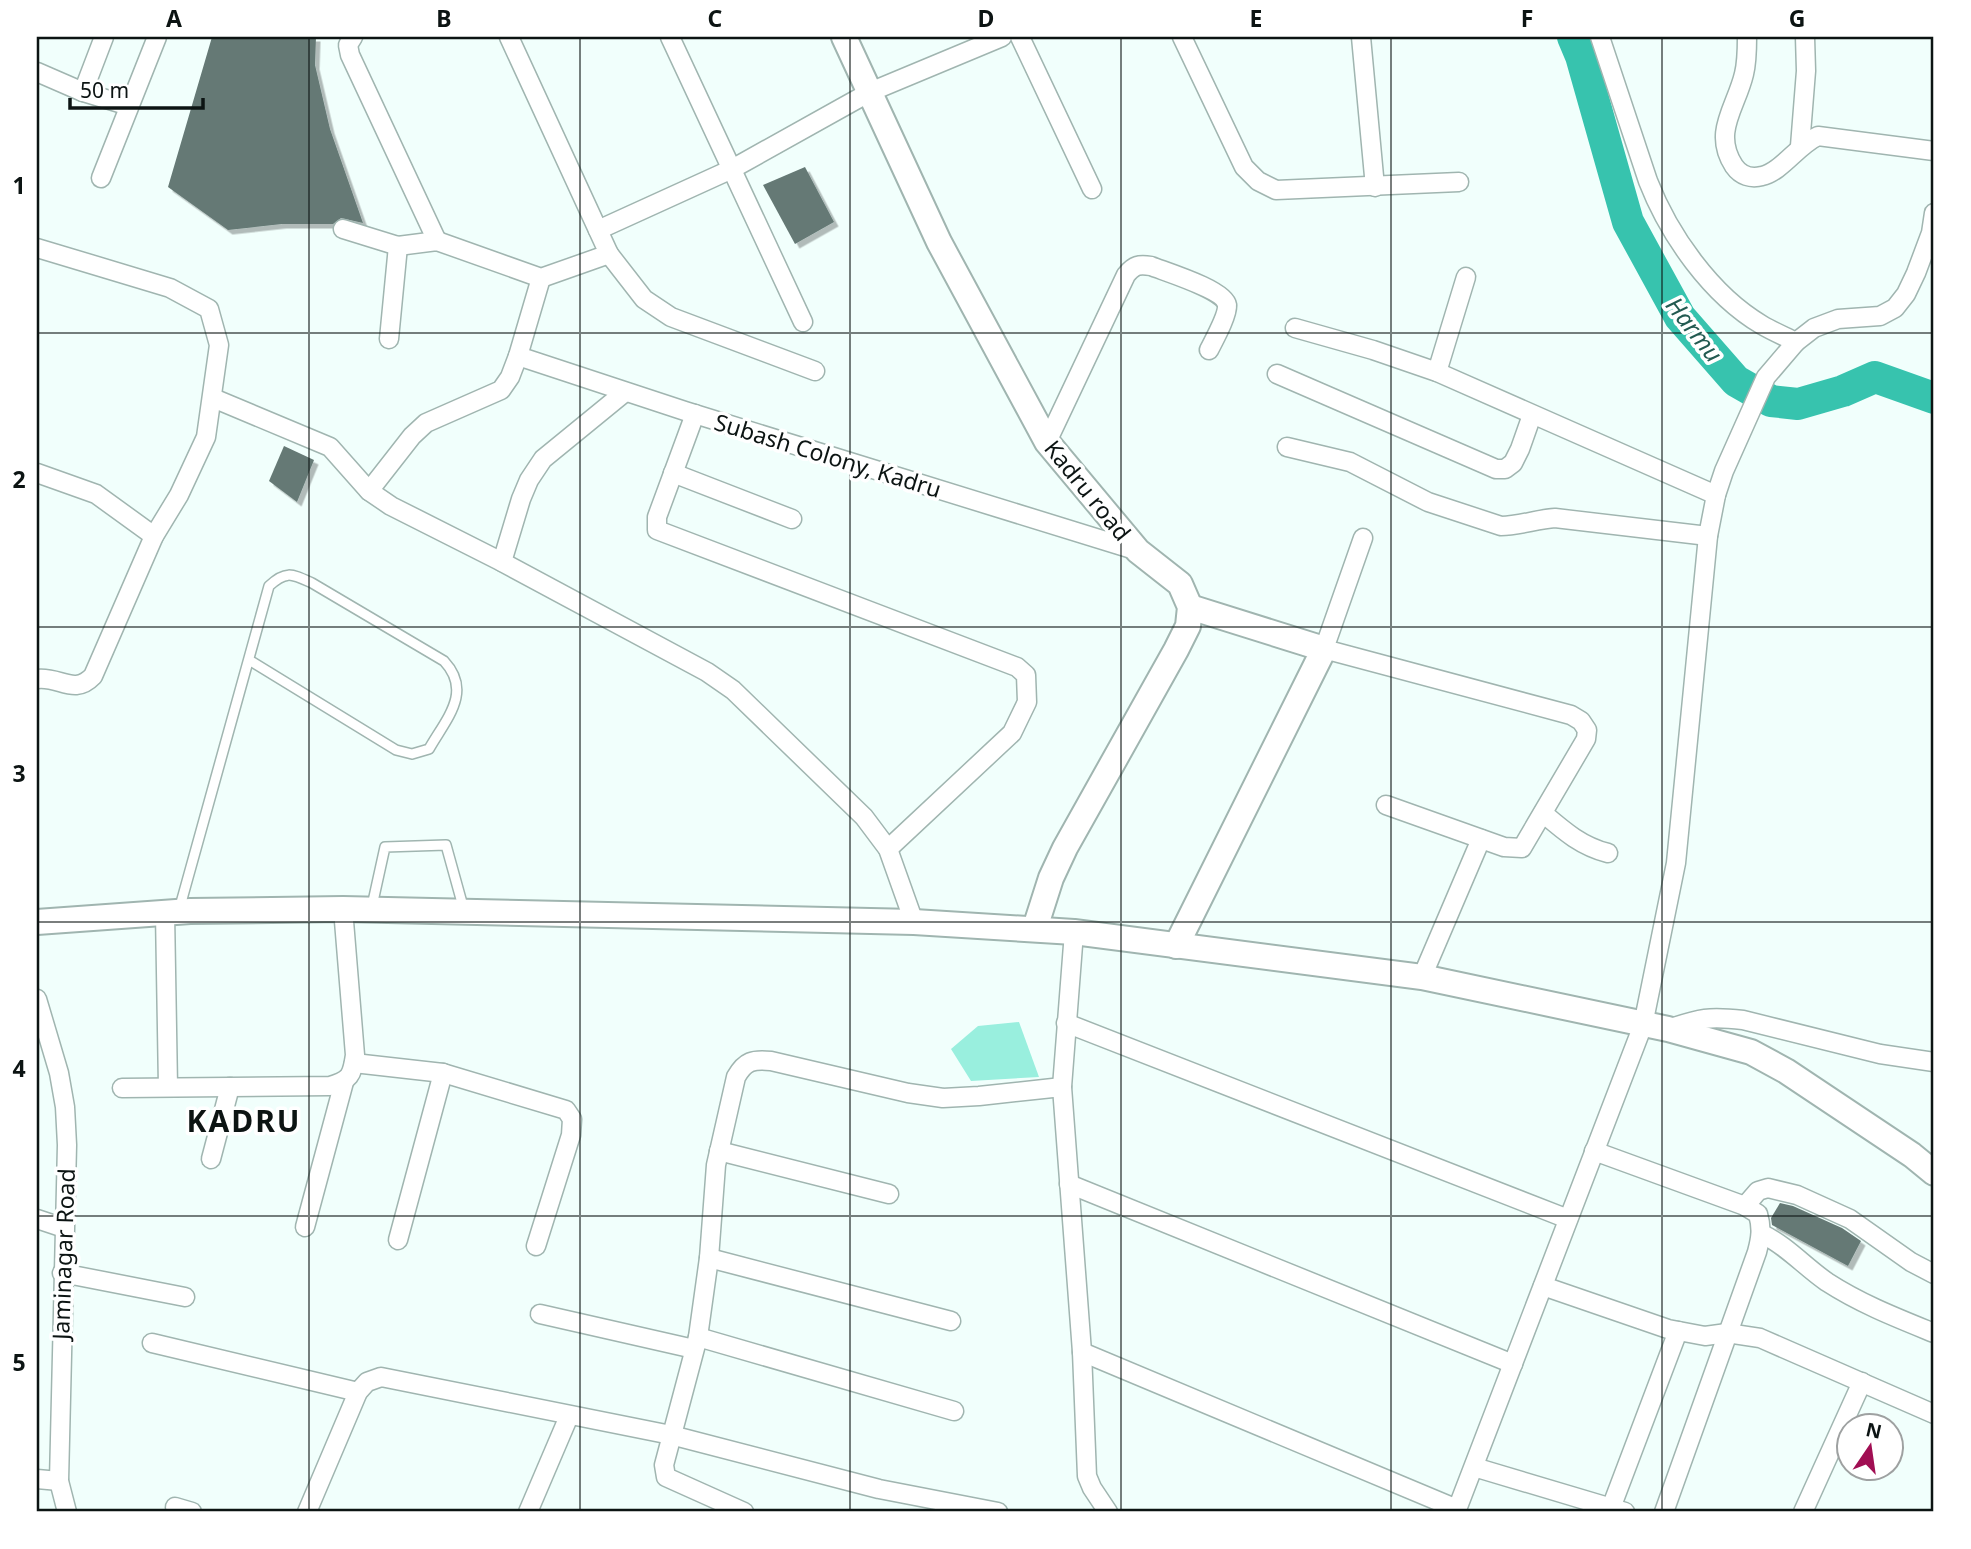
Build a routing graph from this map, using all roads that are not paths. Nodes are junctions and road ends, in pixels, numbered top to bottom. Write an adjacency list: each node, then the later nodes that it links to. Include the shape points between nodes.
1 (104, 37): 15 (street)
2 (157, 37): 17 (street)
3 (352, 37): 28 (street, via 350,55)
4 (509, 37): 27 (street)
5 (670, 37): 20 (street)
6 (844, 37): 16 (main road, Kadru road)
7 (1002, 37): 16 (street)
8 (1020, 37): 24 (street)
9 (1182, 37): 23 (street, via 1244,167 1258,181 1276,190)
10 (1361, 37): 23 (street)
11 (1600, 37): 37 (street, via 1654,198 1683,246 1705,275 1744,312)
12 (1748, 37): 18 (street, via 1744,74 1725,128 1724,140 1733,164 1740,174 1762,177)
13 (1805, 37): 18 (street)
14 (37, 72): 15 (street)
15 (83, 92): 17 (street)
16 (870, 92): 20 (street); 47 (main road, Kadru road, via 939,243)
17 (130, 106): 21 (street)
18 (1800, 146): 19 (street, via 1818,136)
19 (1934, 151)
20 (732, 169): 27 (street); 34 (street)
21 (101, 178)
22 (1459, 182): 23 (street)
23 (1375, 187)
24 (1092, 189)
25 (1934, 213): 37 (street, via 1916,273 1895,308 1880,316 1824,323)
26 (343, 229): 29 (street)
27 (598, 230): 31 (street)
28 (437, 241): 29 (street); 33 (street)
29 (398, 246): 36 (street)
30 (37, 248): 44 (street, via 170,288 209,309 219,345)
31 (609, 254): 33 (street); 40 (street, via 643,299 671,317)
32 (1466, 277): 41 (street)
33 (541, 278): 39 (street)
34 (803, 322)
35 (1295, 328): 41 (street)
36 (389, 340)
37 (1796, 342): 52 (street, via 1766,377)
38 (1209, 350): 47 (street, via 1226,312 1224,298 1151,266 1131,268)
39 (518, 356): 43 (street, Subash Colony, Kadru); 51 (street, via 501,390 426,423)
40 (815, 371)
41 (1437, 372): 46 (street)
42 (1277, 374): 46 (street, via 1496,469 1513,463)
43 (625, 392): 45 (street, Subash Colony, Kadru); 58 (street, via 542,459 521,499)
44 (213, 398): 51 (street, via 330,447); 54 (street, via 206,438)
45 (695, 414): 50 (street); 57 (street, Subash Colony, Kadru)
46 (1532, 415): 52 (street)
47 (1047, 442): 57 (main road, Kadru road)
48 (1287, 447): 55 (street, via 1350,461 1428,502 1501,526 1555,518)
49 (37, 473): 54 (street, via 96,494)
50 (673, 473): 53 (street); 66 (street, via 657,517 657,530 1017,667 1026,675 1027,702 1012,733)
51 (369, 491): 58 (street)
52 (1716, 495): 55 (street)
53 (792, 519)
54 (154, 536): 62 (street, via 93,676 77,685)
55 (1708, 536): 80 (street, via 1676,863)
56 (1363, 538): 60 (street)
57 (1138, 551): 59 (main road, Kadru road, via 1180,584)
58 (502, 562): 66 (street, via 733,690 864,817)
59 (1190, 607): 60 (main road); 74 (main road, via 1188,626 1176,650 1060,858)
60 (1324, 649): 64 (street, via 1581,721 1586,739); 76 (main road)
61 (248, 660): 61 (lane, via 396,750 412,754 429,749 455,703 458,686 444,661 292,574 269,586); 71 (lane)
62 (37, 678)
63 (1386, 805): 65 (street)
64 (1543, 813): 65 (street, via 1522,848 1504,848); 67 (street, via 1575,840)
65 (1480, 839): 77 (street)
66 (888, 849): 73 (street)
67 (1608, 853)
68 (343, 909): 69 (main road); 71 (main road); 83 (street)
69 (372, 909): 70 (main road); 70 (lane, via 385,847 446,845)
70 (465, 912): 73 (main road)
71 (172, 913): 72 (main road); 87 (street)
72 (37, 922)
73 (914, 922): 74 (main road)
74 (1035, 928): 75 (main road)
75 (1074, 932): 76 (main road); 79 (street)
76 (1176, 946): 77 (main road)
77 (1422, 977): 80 (main road)
78 (37, 999): 100 (street, Jaminagar Road, via 60,1073 65,1107)
79 (1066, 1023): 89 (street); 98 (street)
80 (1643, 1024): 81 (main road); 91 (street)
81 (1668, 1029): 82 (street, via 1702,1018 1743,1020 1880,1054); 93 (main road, via 1751,1052 1786,1070)
82 (1934, 1062)
83 (354, 1063): 84 (street); 85 (street)
84 (443, 1073): 102 (street); 103 (street, via 551,1104 566,1110 572,1119)
85 (344, 1082): 88 (street); 99 (street)
86 (122, 1087): 87 (street)
87 (168, 1087): 88 (street)
88 (230, 1087): 92 (street)
89 (1062, 1087): 90 (street, via 943,1098 755,1060 743,1065 736,1077); 94 (street)
90 (719, 1151): 95 (street); 104 (street)
91 (1594, 1151): 96 (street); 98 (street)
92 (211, 1158)
93 (1934, 1173)
94 (1069, 1184): 116 (street); 117 (street)
95 (889, 1194)
96 (1745, 1206): 101 (street, via 1758,1214); 106 (street, via 1758,1191 1768,1188 1797,1195 1850,1220)
97 (37, 1219): 100 (street)
98 (1569, 1219): 107 (street)
99 (305, 1227)
100 (64, 1228): 105 (street, Jaminagar Road)
101 (1762, 1234): 112 (street); 113 (street, via 1861,1303)
102 (398, 1240)
103 (536, 1246)
104 (709, 1258): 110 (street); 115 (street)
105 (62, 1273): 108 (street); 126 (street, Jaminagar Road)
106 (1934, 1273)
107 (1543, 1286): 111 (street); 117 (street)
108 (185, 1297)
109 (540, 1314): 115 (street)
110 (950, 1321)
111 (1678, 1331): 112 (street, via 1705,1336); 130 (street)
112 (1727, 1333): 118 (street, via 1760,1338); 137 (street)
113 (1934, 1333)
114 (152, 1343): 119 (street)
115 (696, 1343): 120 (street); 123 (street)
116 (1082, 1352): 128 (street, via 1087,1476); 129 (street)
117 (1513, 1364): 124 (street)
118 (1862, 1382): 121 (street); 138 (street)
119 (358, 1392): 122 (street, via 367,1381 381,1377); 133 (street)
120 (954, 1411)
121 (1934, 1414)
122 (569, 1416): 123 (street); 134 (street)
123 (671, 1435): 135 (street, via 666,1477); 136 (street, via 879,1489)
124 (1474, 1467): 129 (street); 130 (street)
125 (37, 1479): 126 (street)
126 (59, 1481): 131 (street, Jaminagar Road)
127 (174, 1507): 132 (street)
128 (1099, 1510)
129 (1457, 1510)
130 (1618, 1510)
131 (67, 1512)
132 (192, 1512)
133 (307, 1512)
134 (528, 1512)
135 (744, 1512)
136 (998, 1512)
137 (1664, 1512)
138 (1803, 1512)

